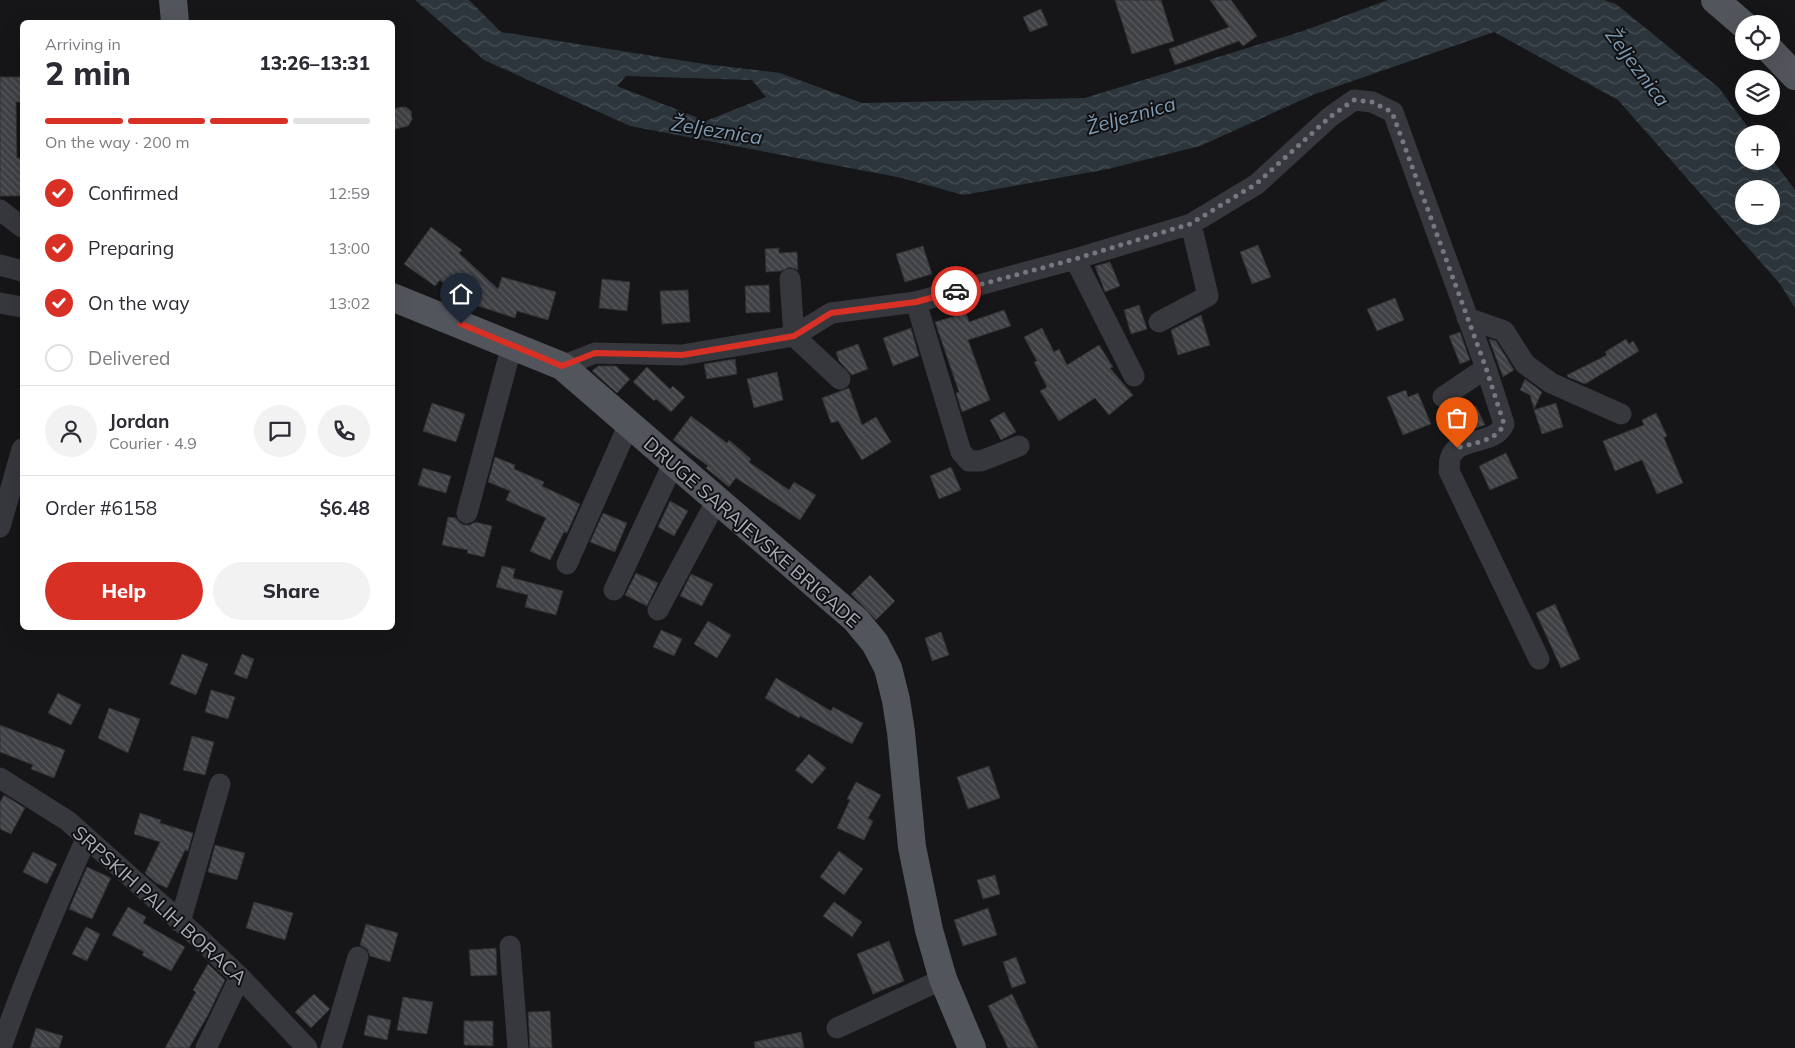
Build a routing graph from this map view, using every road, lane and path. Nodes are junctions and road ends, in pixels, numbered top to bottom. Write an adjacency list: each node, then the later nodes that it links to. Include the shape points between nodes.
1 (173, 0): 4 (main road)
2 (1715, 0): 3 (main road)
3 (1735, 17)
4 (176, 20)
5 (1780, 60): 6 (main road)
6 (1795, 76)
7 (0, 210): 9 (street)
8 (1190, 224): 10 (street); 18 (street, via 1256,184 1330,117 1354,100 1372,102 1392,112); 19 (street, via 1208,296)
9 (20, 225)
10 (1075, 259): 15 (street); 24 (street)
11 (0, 265): 12 (street)
12 (20, 270)
13 (790, 279): 20 (street)
14 (395, 298): 21 (main road, DRUGE SARAJEVSKE BRIGADE)
15 (916, 302): 20 (street, via 831,313); 29 (street, via 961,452 969,461 982,461)
16 (0, 303): 17 (street)
17 (20, 307)
18 (1467, 318): 23 (street); 27 (street, via 1504,331 1525,364 1552,383)
19 (1160, 322)
20 (794, 336): 22 (street, via 682,355 595,353); 25 (street)
21 (512, 345): 22 (main road, DRUGE SARAJEVSKE BRIGADE); 33 (street)
22 (562, 366): 28 (main road, DRUGE SARAJEVSKE BRIGADE)
23 (1486, 368): 26 (street); 38 (street, via 1504,424 1495,436 1457,448 1450,458 1449,471)
24 (1134, 376)
25 (840, 379)
26 (1443, 397)
27 (1621, 414)
28 (629, 424): 30 (main road, DRUGE SARAJEVSKE BRIGADE); 35 (street)
29 (1019, 446)
30 (674, 462): 32 (main road, DRUGE SARAJEVSKE BRIGADE); 36 (street)
31 (20, 464): 34 (street)
32 (717, 500): 37 (street); 46 (main road, DRUGE SARAJEVSKE BRIGADE, via 856,620 875,643 888,668 896,700 912,847)
33 (466, 513)
34 (0, 527)
35 (567, 564)
36 (614, 590)
37 (658, 610)
38 (1540, 659)
39 (0, 778): 41 (street, SRPSKIH PALIH BORACA, via 68,821)
40 (220, 784): 42 (street)
41 (86, 839): 42 (street, SRPSKIH PALIH BORACA); 48 (street, via 52,914)
42 (180, 922): 45 (street, SRPSKIH PALIH BORACA)
43 (510, 946): 52 (street)
44 (358, 957): 51 (street)
45 (240, 977): 49 (street); 50 (street, SRPSKIH PALIH BORACA)
46 (943, 979): 47 (street); 53 (main road, DRUGE SARAJEVSKE BRIGADE)
47 (837, 1028)
48 (1, 1048)
49 (206, 1048)
50 (307, 1048)
51 (331, 1048)
52 (518, 1048)
53 (972, 1048)

